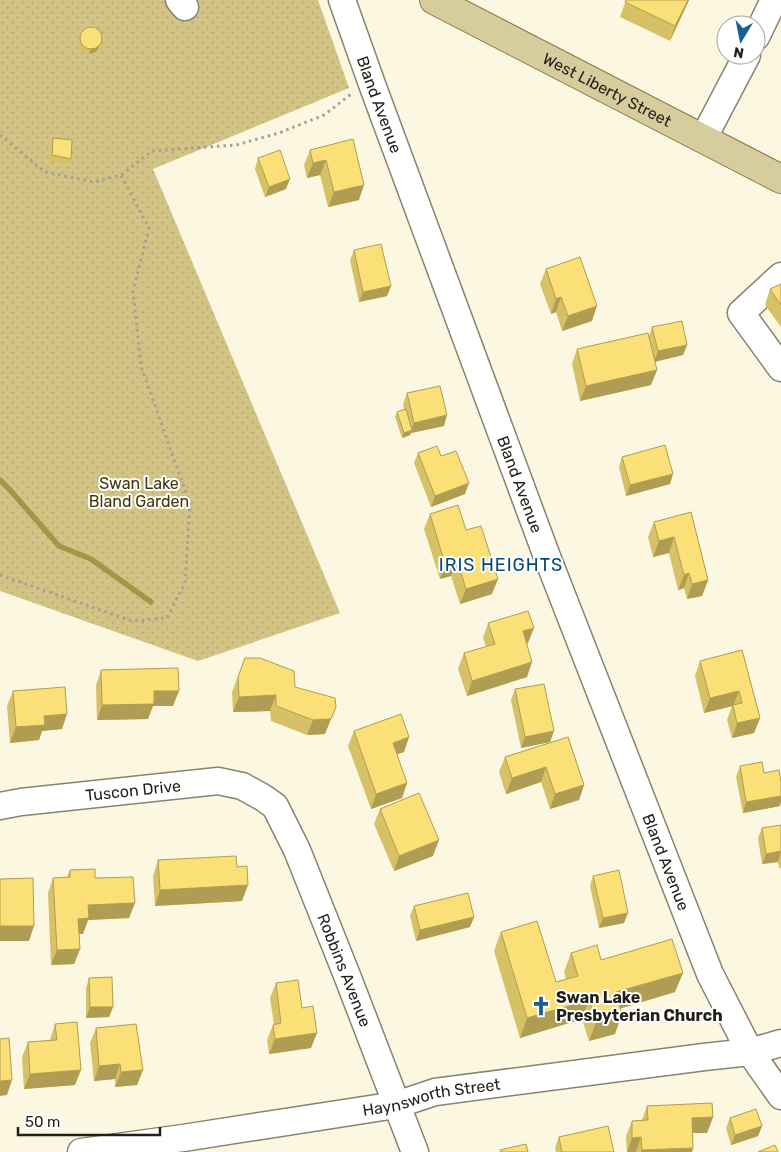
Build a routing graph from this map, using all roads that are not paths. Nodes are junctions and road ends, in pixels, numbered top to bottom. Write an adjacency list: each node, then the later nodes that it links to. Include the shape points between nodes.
1 (342, 0): 13 (street, Bland Avenue, via 613,727 710,974)
2 (434, 0): 6 (main road, West Liberty Street)
3 (774, 0): 4 (street)
4 (766, 16)
5 (742, 65): 6 (street)
6 (704, 139): 7 (main road, West Liberty Street)
7 (781, 179)
8 (781, 276): 9 (street, via 741,313)
9 (781, 368)
10 (262, 797): 11 (street, Tuscon Drive, via 242,786 218,780); 15 (street, Robbins Avenue, via 275,806 297,850)
11 (0, 806)
12 (781, 1043): 13 (street, Haynsworth Street)
13 (750, 1052): 14 (street, Bland Avenue); 15 (street, Haynsworth Street, via 434,1092)
14 (781, 1096)
15 (396, 1105): 16 (street, Haynsworth Street); 17 (street, Robbins Avenue)
16 (80, 1152)
17 (415, 1152)

